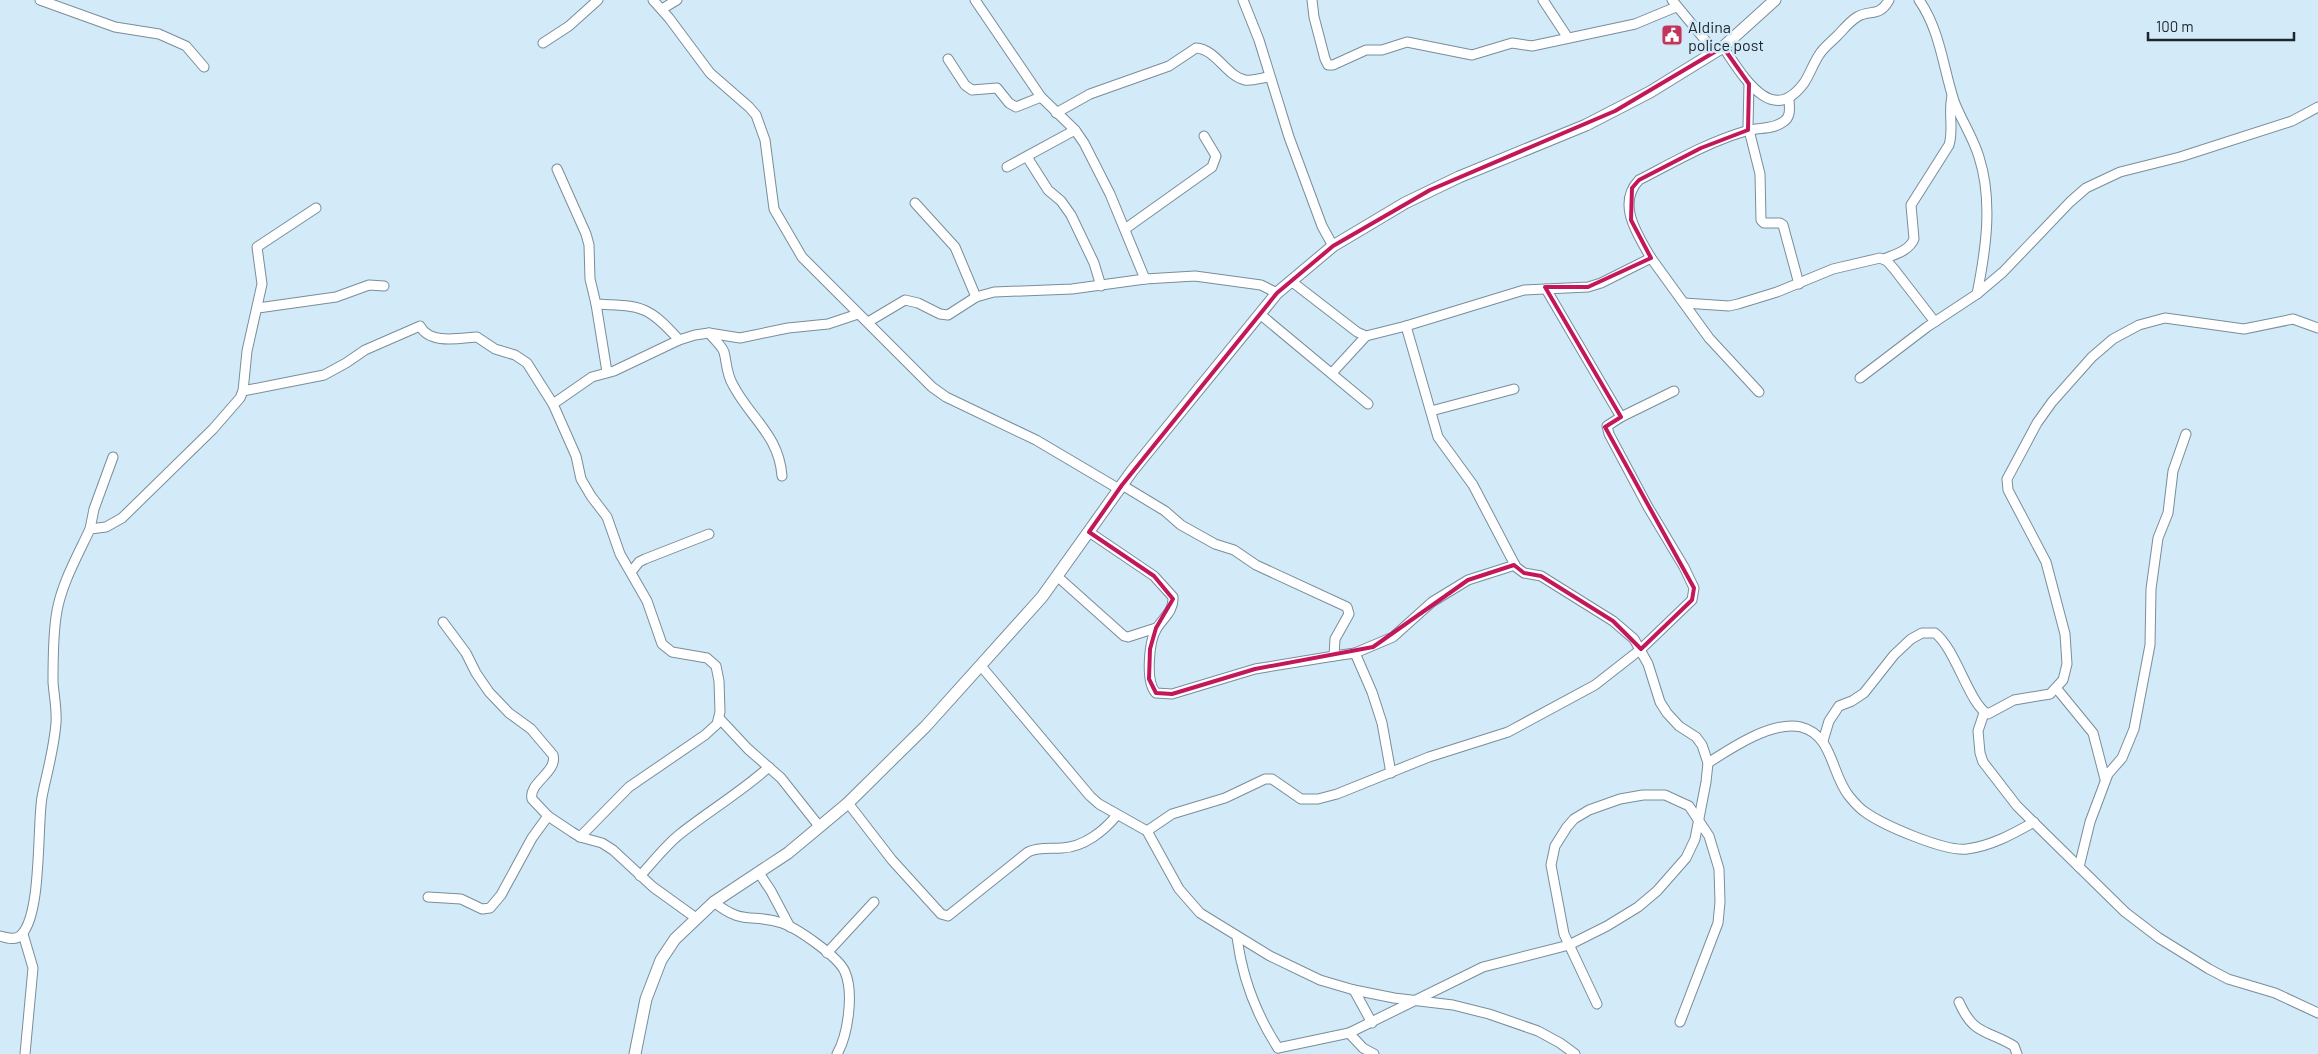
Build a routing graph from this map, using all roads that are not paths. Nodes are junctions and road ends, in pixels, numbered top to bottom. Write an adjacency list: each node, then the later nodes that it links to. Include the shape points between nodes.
1 (40, 0): 18 (street, via 115,27 159,34 186,46)
2 (598, 0): 15 (street, via 569,26)
3 (653, 0): 13 (street)
4 (677, 0): 13 (street)
5 (975, 0): 22 (street)
6 (1243, 0): 19 (street, via 1259,40)
7 (1312, 0): 14 (street, via 1328,65 1366,50 1382,50 1407,42 1472,55 1512,43 1532,46)
8 (1544, 0): 14 (street)
9 (1775, 0): 16 (street)
10 (1889, 0): 23 (street, via 1876,13 1857,17 1836,37 1818,56 1805,81)
11 (1920, 0): 21 (street, via 1934,29)
12 (1674, 3): 14 (street, via 1635,24); 16 (street)
13 (662, 9): 50 (street, via 710,74 756,115 763,131 774,208 780,221 802,257)
14 (1568, 38)
15 (543, 42)
16 (1719, 50): 20 (street); 35 (street, via 1614,111 1430,190)
17 (948, 59): 22 (street, via 964,85 972,90 997,88 1016,107)
18 (204, 66)
19 (1268, 76): 25 (street, via 1250,80 1241,78 1206,51 1196,48 1169,66 1090,94); 35 (street, via 1322,226)
20 (1749, 84): 23 (street, via 1772,100); 27 (street)
21 (1952, 94): 37 (street, via 1951,139 1911,205 1914,239 1910,247); 45 (street, via 1978,152 1986,190 1984,256)
22 (1041, 98): 25 (street)
23 (1789, 98): 27 (street, via 1789,115 1784,122 1766,129)
24 (2318, 107): 45 (street, via 2292,121 2120,172 2086,188)
25 (1056, 113): 26 (street)
26 (1075, 130): 29 (street); 34 (street, via 1101,175)
27 (1748, 130): 36 (street, via 1700,148 1638,180 1632,188 1629,198 1631,220); 40 (street, via 1760,174 1761,220 1782,224)
28 (1204, 136): 34 (street, via 1216,156 1212,167)
29 (1027, 157): 30 (street); 42 (street, via 1048,190 1072,214)
30 (1008, 167)
31 (557, 170): 48 (street, via 586,234)
32 (915, 203): 46 (street, via 955,246)
33 (316, 208): 49 (street, via 257,247 262,284)
34 (1125, 229): 38 (street)
35 (1333, 246): 39 (street)
36 (1652, 258): 43 (street, via 1588,287); 47 (street)
37 (1884, 259): 40 (street, via 1833,269); 53 (street)
38 (1144, 279): 42 (street); 44 (street, via 1206,276 1261,285)
39 (1291, 281): 44 (street); 57 (street)
40 (1799, 284): 47 (street, via 1730,306)
41 (384, 286): 49 (street, via 368,285 336,297)
42 (1101, 286): 46 (street, via 994,292)
43 (1546, 289): 54 (street, via 1505,295); 71 (street)
44 (1277, 293): 51 (street)
45 (1977, 294): 53 (street)
46 (976, 296): 52 (street, via 948,315 905,300)
47 (1684, 303): 67 (street, via 1709,338)
48 (596, 304): 59 (street, via 646,309); 61 (street)
49 (258, 308): 65 (street, via 247,352)
50 (858, 314): 52 (street); 58 (street, via 828,324)
51 (1261, 315): 62 (street); 75 (street)
52 (868, 322): 75 (street, via 926,382 946,397 1036,440)
53 (1935, 322): 63 (street)
54 (1406, 326): 57 (street); 70 (street)
55 (2318, 328): 88 (street, via 2293,319 2244,329 2155,319 2113,339 2092,357 2052,402 2012,468 2006,485 2046,562 2065,634 2067,664)
56 (710, 333): 58 (street); 59 (street); 60 (street)
57 (1366, 336): 62 (street)
58 (736, 338): 60 (street)
59 (679, 340): 61 (street)
60 (724, 351): 74 (street, via 726,369 733,386 768,433 776,449)
61 (607, 372): 68 (street, via 592,377)
62 (1332, 374): 69 (street)
63 (1860, 378)
64 (1514, 389): 70 (street)
65 (243, 391): 68 (street, via 324,374 365,350 420,326 434,337 459,340 477,337 495,349 515,355 532,368); 76 (street, via 213,429 122,518 106,527)
66 (1674, 391): 71 (street)
67 (1759, 392)
68 (553, 404): 80 (street, via 576,456 581,479 605,514 620,554)
69 (1368, 404)
70 (1431, 411): 79 (street, via 1438,437 1473,485)
71 (1621, 417): 84 (street, via 1607,426 1609,434 1684,567 1694,591 1692,600)
72 (2186, 434): 95 (street, via 2172,471 2168,513 2158,538 2150,645 2134,729 2122,758)
73 (113, 457): 76 (street)
74 (782, 476)
75 (1120, 487): 77 (street); 86 (street, via 1165,511 1181,525 1215,544 1234,550 1256,565 1347,607 1349,614 1335,639)
76 (90, 529): 112 (street, via 62,590 56,618 53,683 57,706 56,734 42,798 35,892)
77 (1090, 532): 81 (street); 83 (street, via 1154,576 1171,593 1172,606)
78 (709, 534): 80 (street, via 645,559)
79 (1514, 565): 84 (street, via 1524,573 1542,576 1613,621); 85 (street, via 1468,580 1432,602 1393,637)
80 (632, 572): 90 (street, via 665,648 679,654 703,656 714,662 719,681)
81 (1058, 577): 83 (street, via 1124,636); 87 (street)
82 (444, 622): 98 (street, via 489,692 508,713 531,729 553,755 553,763 531,794)
83 (1156, 628): 86 (street, via 1150,649 1149,678 1153,690 1163,694 1185,692 1255,669)
84 (1641, 649): 92 (street, via 1667,713 1696,737); 94 (street, via 1595,685 1508,732 1429,757)
85 (1355, 653): 86 (street); 94 (street, via 1382,723)
86 (1334, 656)
87 (981, 666): 96 (street); 97 (street, via 1090,796)
88 (2057, 689): 89 (street, via 2044,696 2014,700 1991,714); 95 (street, via 2093,733)
89 (1984, 713): 91 (street, via 1943,641 1935,633 1922,633 1902,646 1864,693 1836,710); 100 (street, via 1978,730 1981,758 2017,806)
90 (719, 718): 93 (street); 103 (street, via 705,736 629,787)
91 (1823, 740): 92 (street, via 1801,727 1775,729 1734,746); 100 (street, via 1836,776 1848,795 1865,812 1907,833 1965,850 2011,836)
92 (1708, 763): 99 (street)
93 (769, 767): 101 (street); 106 (street, via 678,835)
94 (1391, 773): 102 (street, via 1312,800 1301,799 1272,779 1265,779 1224,798 1172,814)
95 (2106, 780): 104 (street)
96 (848, 804): 97 (street, via 892,860 941,914 948,916 1028,852 1038,848 1078,845 1102,831); 101 (street)
97 (1117, 815): 102 (street)
98 (548, 816): 103 (street); 107 (street, via 490,908 482,909 461,899)
99 (1699, 822): 115 (street, via 1686,858 1657,891 1638,907); 115 (street, via 1689,806 1665,795 1643,795 1605,803 1574,820 1555,846 1551,865); 122 (street, via 1709,836 1719,869 1720,902 1718,922)
100 (2034, 822): 104 (street)
101 (819, 826): 105 (street)
102 (1147, 831): 114 (street, via 1179,889 1195,909)
103 (580, 837): 106 (street, via 607,845)
104 (2079, 867): 121 (street, via 2137,922 2209,969)
105 (759, 873): 108 (street); 111 (street)
106 (640, 876): 110 (street)
107 (428, 896)
108 (714, 902): 110 (street); 111 (street, via 735,916)
109 (874, 902): 116 (street)
110 (696, 918): 127 (street, via 669,948 658,966 644,1006)
111 (790, 927): 116 (street)
112 (23, 934): 113 (street, via 13,939); 126 (street, via 33,968)
113 (0, 936)
114 (1237, 937): 117 (street, via 1320,980); 125 (street, via 1248,987)
115 (1569, 945): 118 (street, via 1483,967); 120 (street)
116 (827, 953): 128 (street, via 843,968 848,982 846,1034)
117 (1354, 990): 118 (street); 123 (street)
118 (1416, 1001): 123 (street); 130 (street, via 1453,1004 1513,1022 1538,1031)
119 (1959, 1002): 131 (street, via 1969,1023 2014,1046)
120 (1596, 1004)
121 (2318, 1013)
122 (1680, 1022)
123 (1372, 1024): 124 (street)
124 (1350, 1033): 125 (street); 129 (street, via 1363,1048)
125 (1276, 1051)
126 (25, 1054)
127 (635, 1054)
128 (837, 1054)
129 (1374, 1054)
130 (1575, 1054)
131 (2017, 1054)

